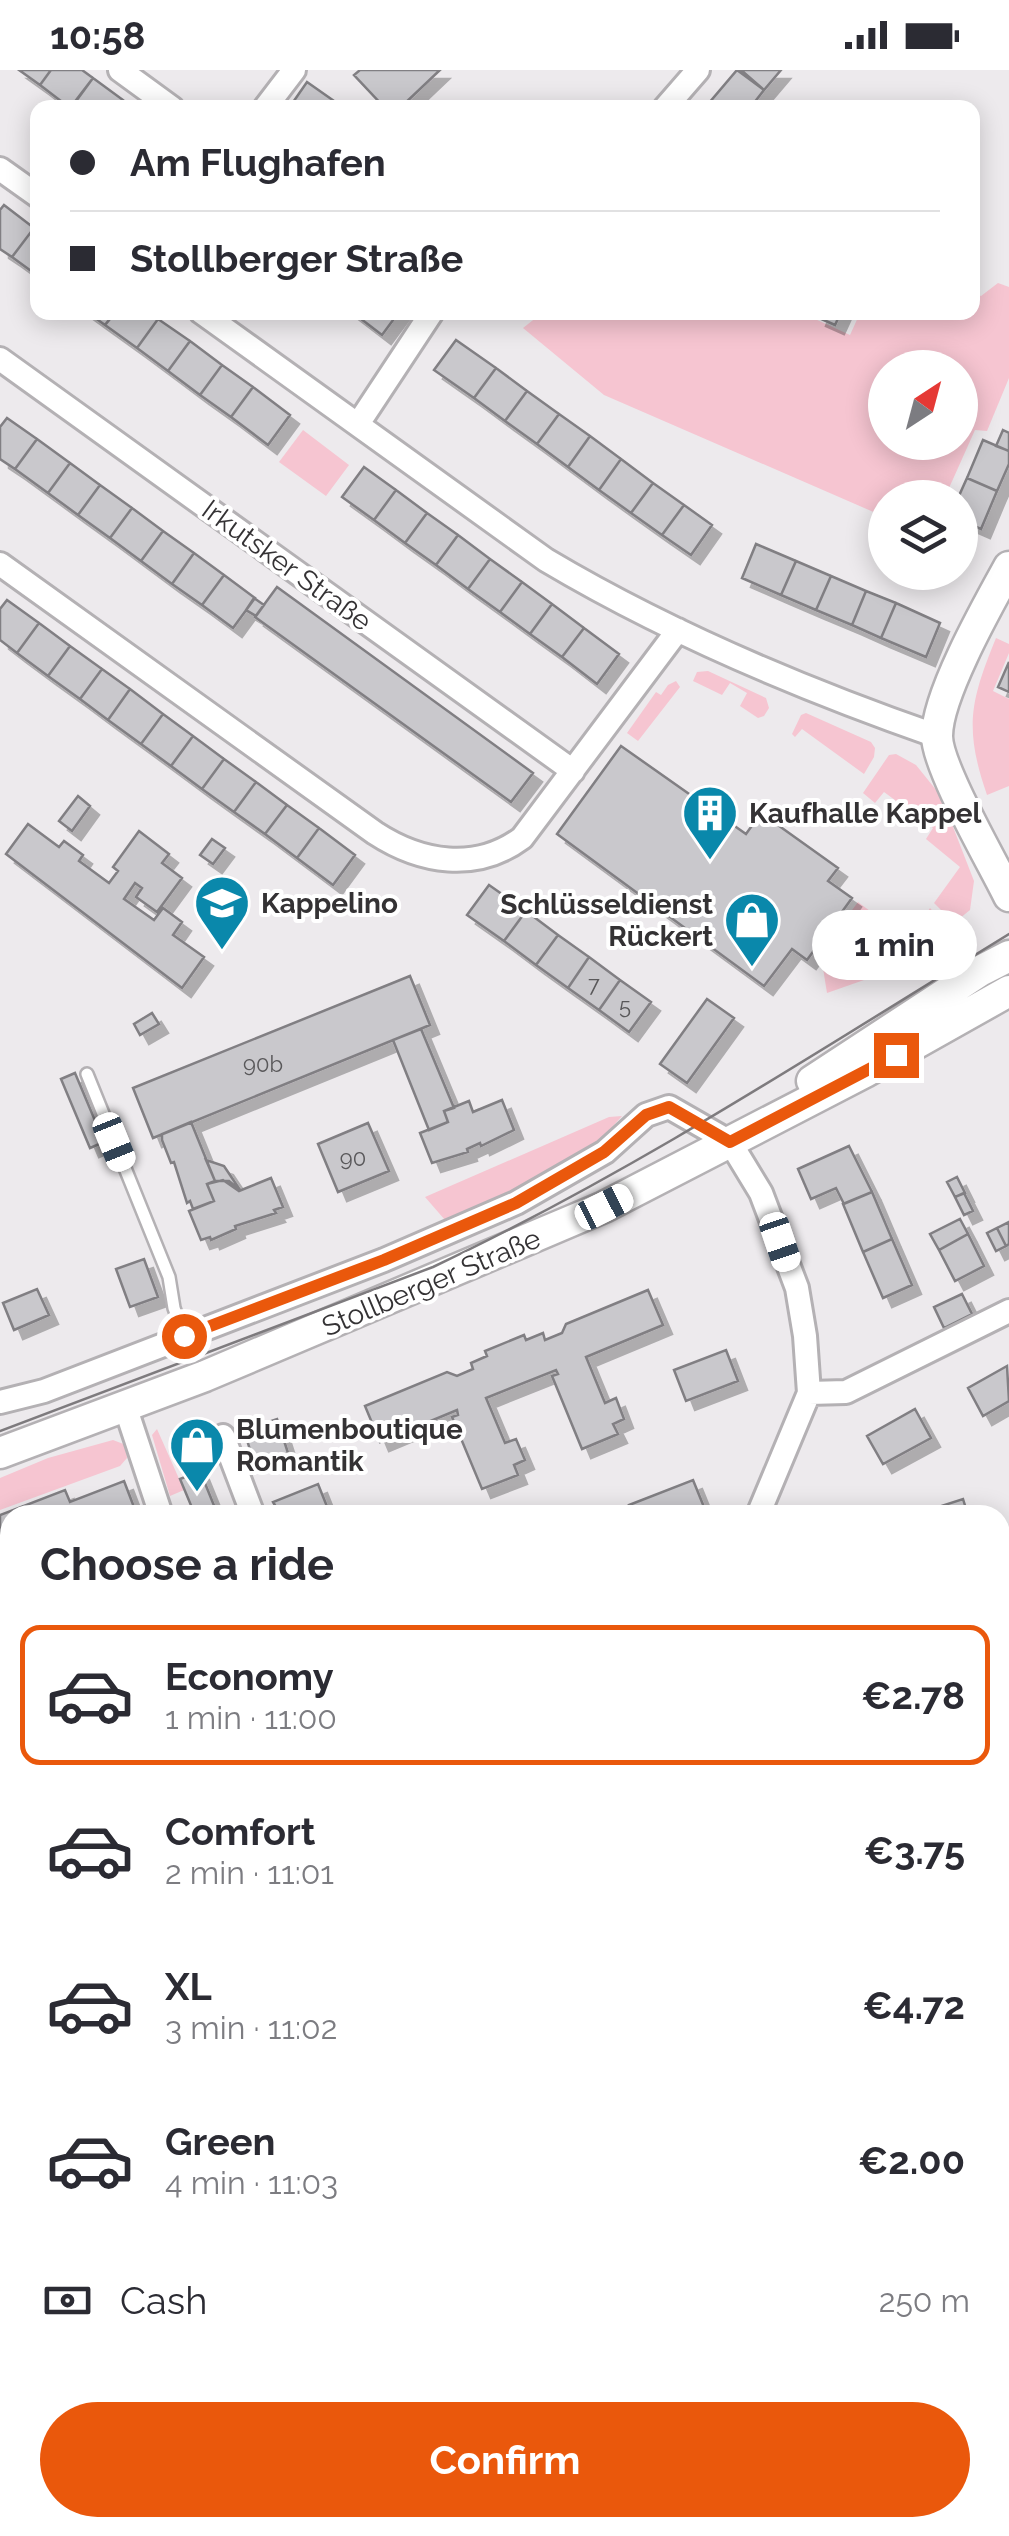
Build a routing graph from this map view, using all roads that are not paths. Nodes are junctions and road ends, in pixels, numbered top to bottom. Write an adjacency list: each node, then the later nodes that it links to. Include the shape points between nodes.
1 (120, 70): 4 (street)
2 (294, 70): 5 (street)
3 (698, 70): 6 (street)
4 (161, 100)
5 (270, 100)
6 (672, 100)
7 (0, 169): 8 (street)
8 (30, 190)
9 (212, 320): 12 (street)
10 (427, 320): 12 (street)
11 (0, 358): 17 (street, Irkutsker Straße)
12 (358, 424): 15 (street, via 546,560)
13 (0, 564): 17 (street, via 399,849 423,857 486,858 522,838)
14 (1009, 567): 16 (main road, via 944,702)
15 (678, 630): 16 (street); 17 (street)
16 (937, 736): 18 (main road, via 943,762)
17 (573, 771)
18 (1009, 896)
19 (1009, 956): 22 (main road, Stollberger Straße, via 755,1119)
20 (1009, 991): 22 (main road, Stollberger Straße)
21 (87, 1074): 24 (lane, via 169,1277)
22 (730, 1142): 24 (street, via 669,1107 646,1115 604,1152 516,1203); 25 (street, via 760,1193 796,1288); 27 (main road, Stollberger Straße, via 496,1255)
23 (1009, 1312): 25 (street, via 846,1392)
24 (184, 1336): 26 (street, via 44,1392)
25 (809, 1393): 32 (street)
26 (0, 1402)
27 (125, 1406): 29 (main road, Stollberger Straße); 30 (street)
28 (223, 1436): 31 (street)
29 (0, 1453)
30 (158, 1505)
31 (248, 1505)
32 (762, 1505)

